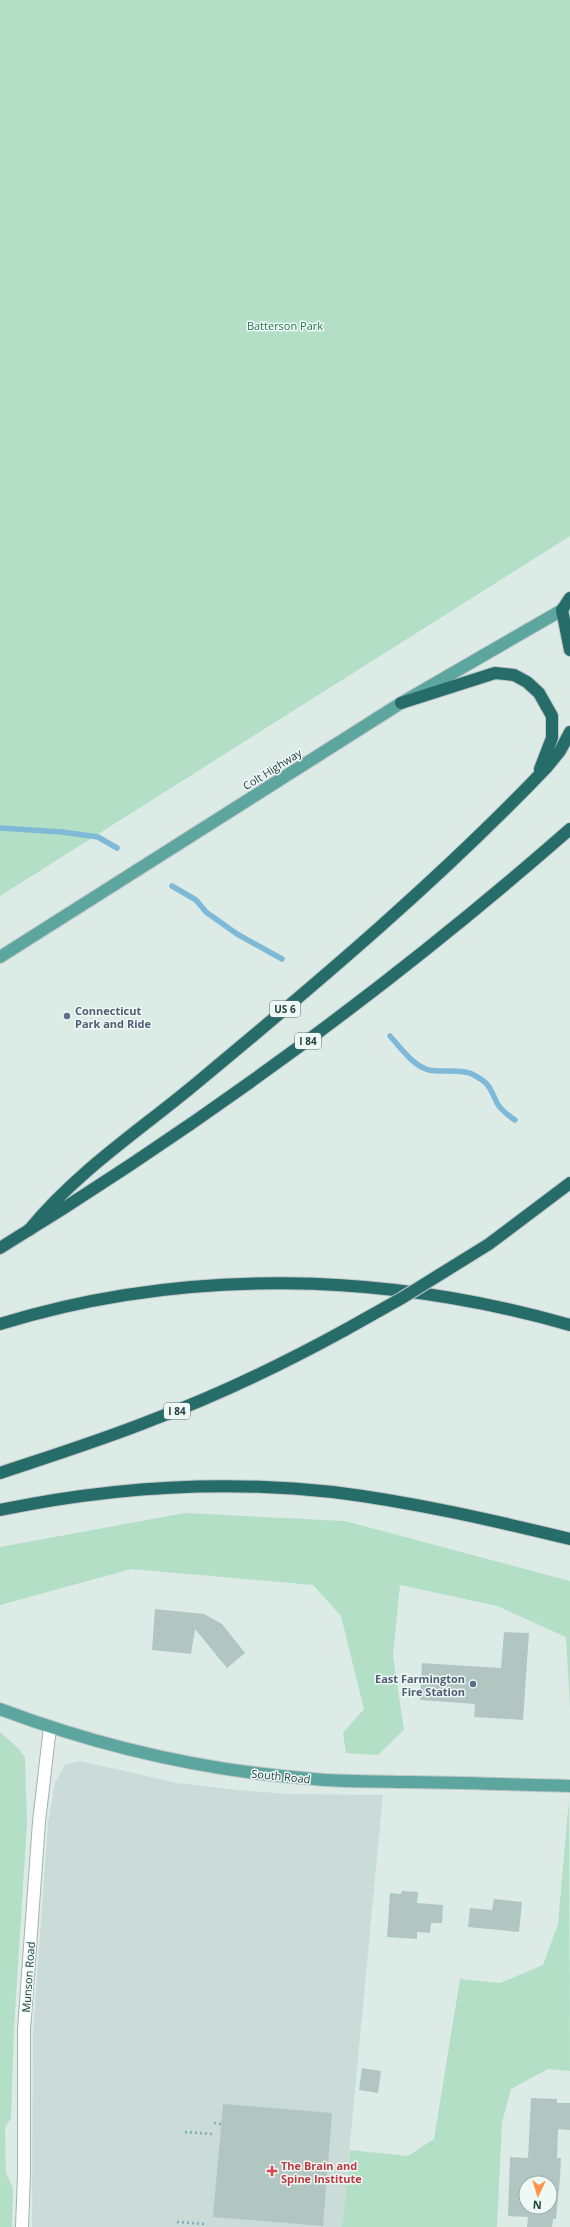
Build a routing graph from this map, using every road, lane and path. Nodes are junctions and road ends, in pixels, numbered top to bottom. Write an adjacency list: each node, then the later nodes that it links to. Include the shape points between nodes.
1 (570, 598): 2 (highway, Colt Highway)
2 (566, 610): 3 (highway); 4 (main road, Colt Highway)
3 (570, 650)
4 (401, 703): 6 (highway, via 495,673 508,673 522,679 534,687 544,699 553,722 550,745); 8 (main road, Colt Highway)
5 (570, 732): 6 (highway, US 6, via 560,751)
6 (534, 780): 10 (highway, US 6, via 370,936 195,1085 78,1178)
7 (570, 830): 10 (highway, I 84, via 426,950 290,1055 165,1142)
8 (0, 958)
9 (570, 1183): 14 (highway, I 84, bridge, via 489,1244 402,1298 272,1368 124,1431)
10 (30, 1230): 11 (highway, I 84)
11 (0, 1248)
12 (0, 1324): 13 (highway, via 71,1305 125,1296 200,1287 282,1283 357,1286 414,1292 486,1304)
13 (570, 1325)
14 (0, 1474)
15 (0, 1510): 16 (highway, via 113,1491 174,1487 265,1487 332,1492 414,1504)
16 (570, 1539)
17 (0, 1709): 18 (main road, South Road)
18 (50, 1727): 19 (main road, South Road, via 151,1755 274,1776 327,1780); 26 (street, Munson Road, via 38,1829 24,2030)
19 (570, 1786)
20 (214, 2123): 21 (path)
21 (221, 2124)
22 (185, 2132): 23 (path)
23 (213, 2134)
24 (178, 2222): 25 (path)
25 (206, 2224)
26 (22, 2227)

